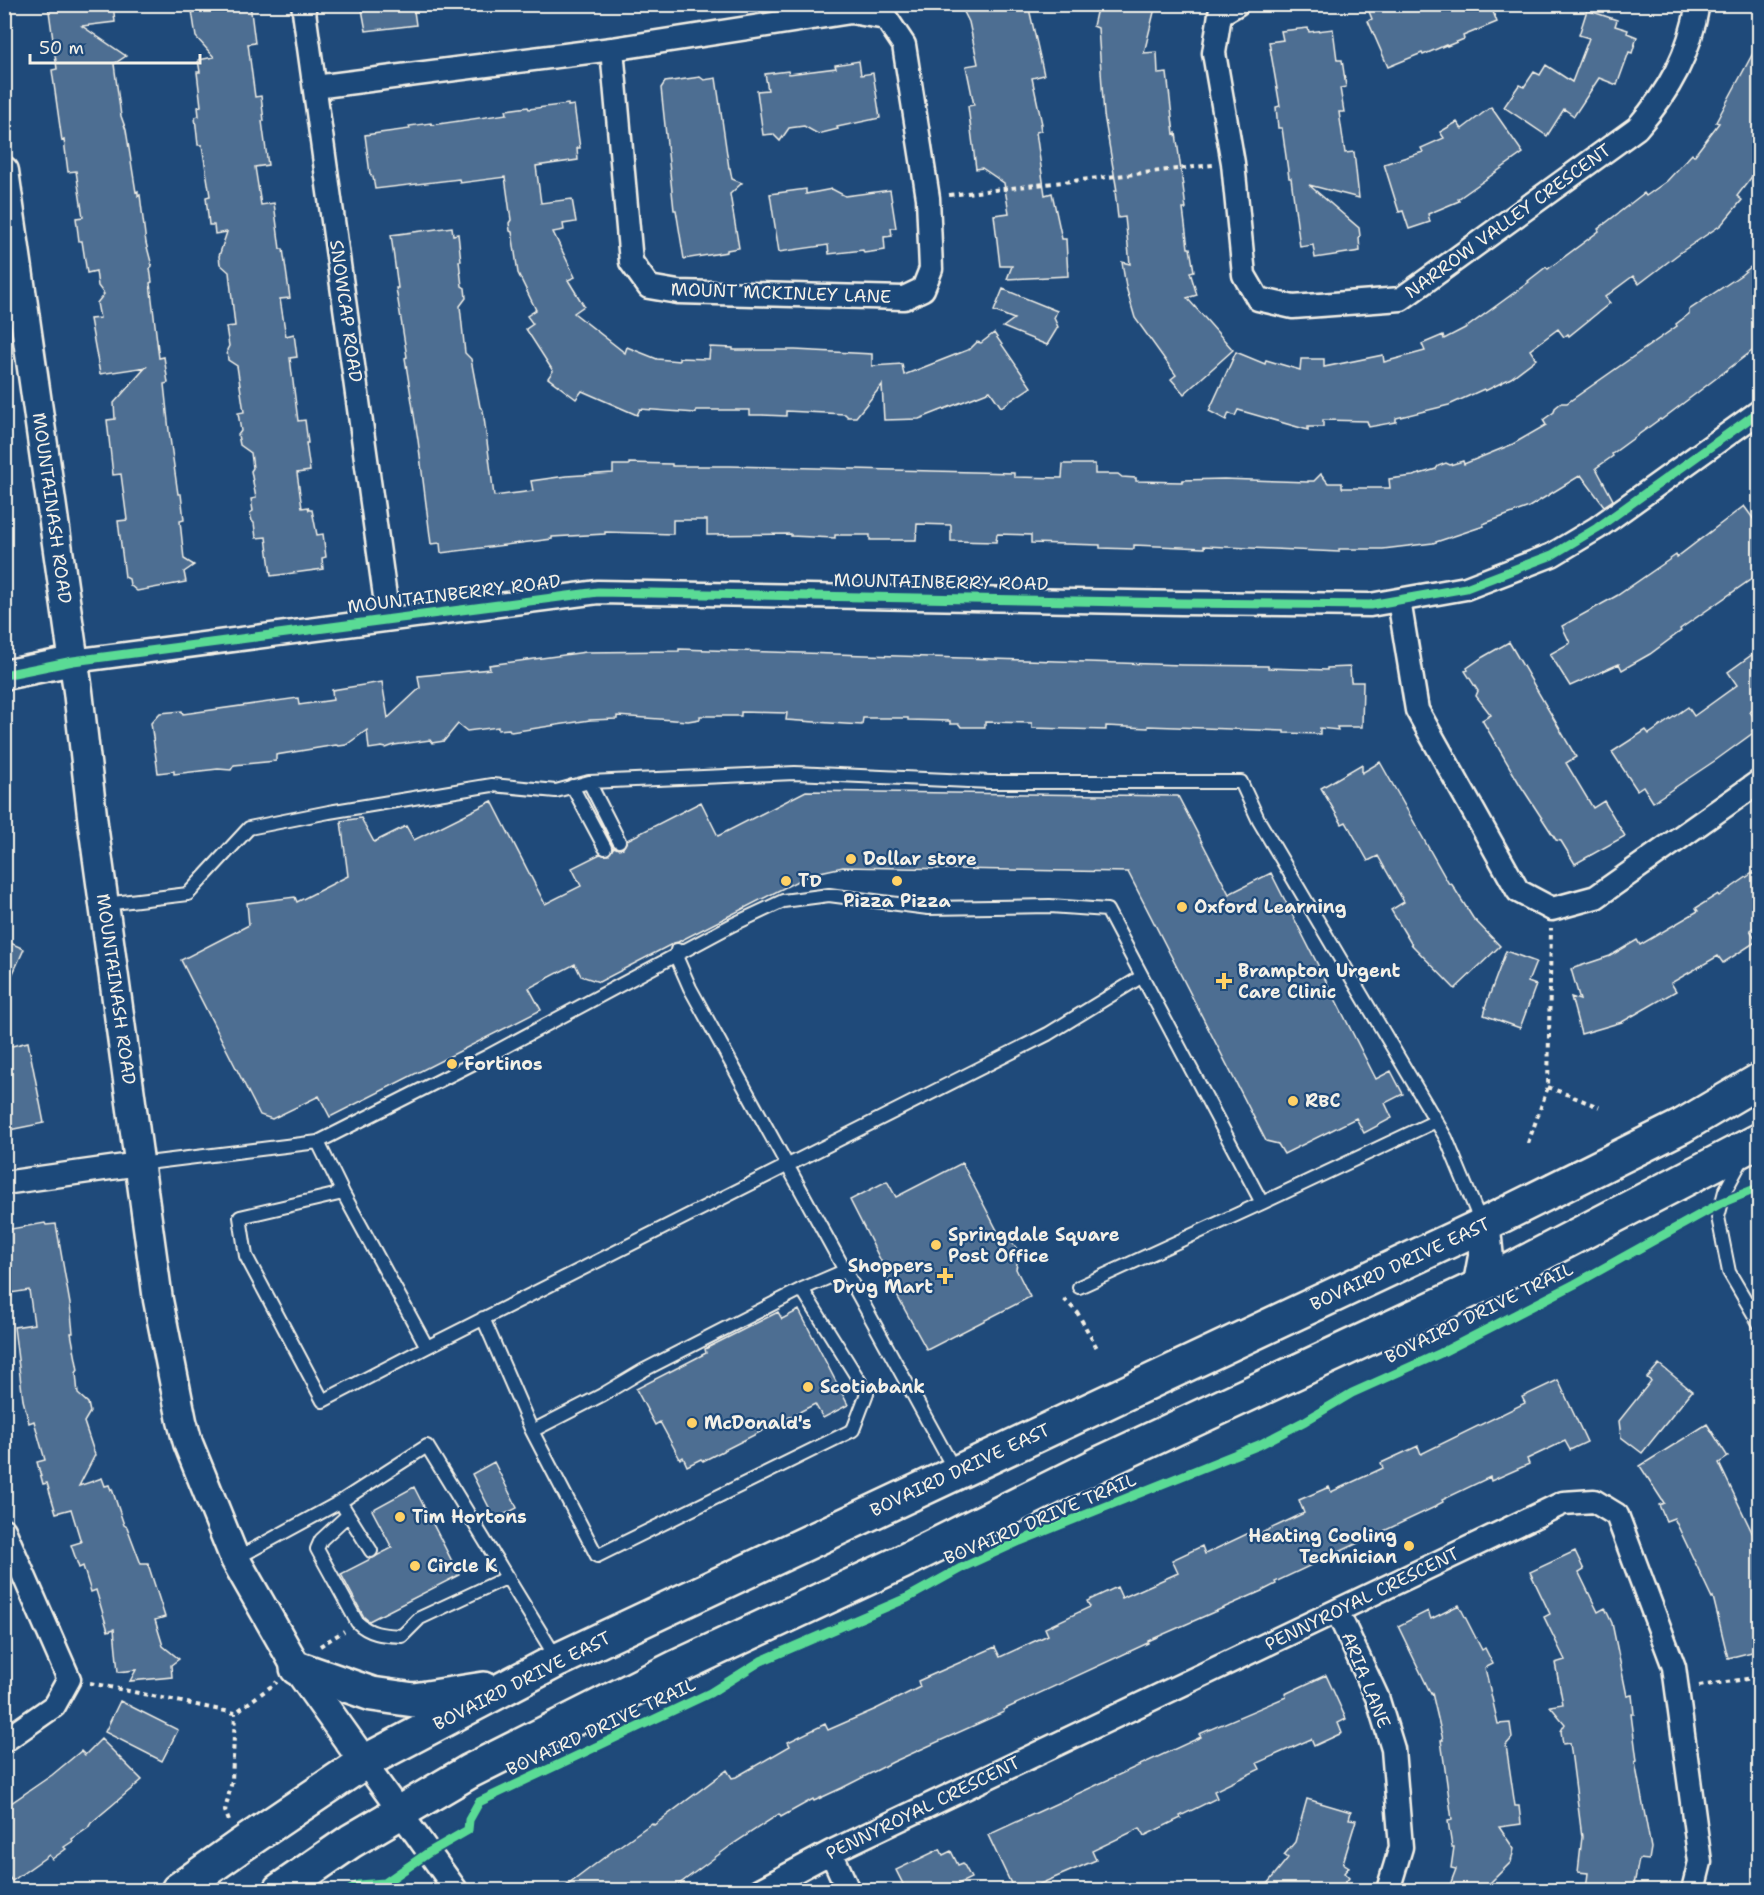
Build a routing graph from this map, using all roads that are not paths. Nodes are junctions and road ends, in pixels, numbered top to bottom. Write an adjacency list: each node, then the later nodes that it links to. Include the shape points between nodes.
1 (303, 4): 5 (street, SNOWCAP ROAD)
2 (1237, 4): 3 (street, NARROW VALLEY CRESCENT, via 1220,14 1214,53 1233,163 1244,275 1258,299 1293,307 1401,299 1637,128 1655,108 1681,65)
3 (1698, 4)
4 (612, 49): 4 (street, MOUNT MCKINLEY LANE, via 851,12 886,18 904,45 928,198 931,269 923,289 904,298 678,292 649,286 631,262); 5 (street, MOUNT MCKINLEY LANE)
5 (315, 87): 9 (street, SNOWCAP ROAD)
6 (4, 171): 10 (street, MOUNTAINASH ROAD)
7 (1760, 411): 8 (street, MOUNTAINBERRY ROAD, via 1597,528 1552,555 1466,588)
8 (1399, 600): 9 (street, MOUNTAINBERRY ROAD, via 1345,605 598,592); 12 (street, via 1417,710 1518,891 1552,909 1596,897)
9 (388, 618): 10 (street, MOUNTAINBERRY ROAD)
10 (73, 661): 11 (street); 17 (street, MOUNTAINASH ROAD)
11 (4, 675)
12 (1760, 781)
13 (589, 782): 14 (lane); 15 (lane); 21 (lane, via 795,773 990,782 1241,782 1259,821)
14 (573, 786): 16 (lane); 17 (lane, via 556,791 492,785 249,828 188,894)
15 (619, 841)
16 (605, 849)
17 (105, 904): 24 (street, MOUNTAINASH ROAD)
18 (672, 952): 19 (lane, via 783,901 829,895 927,908 1050,906 1107,910); 22 (lane, via 579,1009); 25 (lane)
19 (1141, 977): 25 (lane, via 1048,1034); 28 (lane)
20 (1760, 1080): 29 (main road, BOVAIRD DRIVE EAST, via 1682,1126)
21 (1436, 1121): 28 (lane); 29 (lane)
22 (318, 1142): 24 (lane); 27 (lane)
23 (1755, 1143): 31 (main road); 35 (lane, via 1725,1191 1718,1217 1729,1272)
24 (139, 1164): 26 (street); 43 (street, MOUNTAINASH ROAD, via 158,1300 182,1421)
25 (786, 1166): 30 (lane); 34 (lane)
26 (4, 1183)
27 (343, 1193): 36 (lane); 36 (lane, via 240,1217 246,1256 323,1401)
28 (1262, 1203): 32 (lane)
29 (1483, 1225): 31 (main road, via 1486,1254); 38 (main road, BOVAIRD DRIVE EAST)
30 (844, 1271): 33 (lane); 38 (lane)
31 (1480, 1286): 51 (main road, via 677,1667 470,1771)
32 (1079, 1287)
33 (802, 1289): 37 (lane); 37 (lane, via 867,1393 853,1430 597,1556)
34 (483, 1318): 36 (lane); 37 (lane)
35 (1760, 1325)
36 (428, 1347)
37 (532, 1431)
38 (956, 1472): 46 (main road, BOVAIRD DRIVE EAST)
39 (340, 1502): 40 (lane); 43 (lane); 44 (lane, via 427,1446)
40 (348, 1515): 42 (lane); 44 (lane, via 321,1540 317,1549 364,1630 402,1636 420,1618)
41 (4, 1530): 49 (street, via 69,1679 54,1706)
42 (371, 1551)
43 (236, 1559): 47 (street, MOUNTAINASH ROAD)
44 (508, 1577): 46 (lane)
45 (1338, 1611): 52 (street, PENNYROYAL CRESCENT); 58 (street, ARIA LANE, via 1377,1697 1393,1749 1401,1847); 59 (street, PENNYROYAL CRESCENT, via 1563,1503 1594,1501 1617,1515 1674,1667 1700,1862)
46 (558, 1660): 48 (main road, BOVAIRD DRIVE EAST)
47 (296, 1665): 48 (main road, via 372,1694 414,1701); 50 (street, MOUNTAINASH ROAD)
48 (513, 1684): 50 (main road, BOVAIRD DRIVE EAST)
49 (4, 1741)
50 (364, 1762): 51 (street); 53 (main road, BOVAIRD DRIVE EAST)
51 (399, 1812): 54 (main road); 55 (street)
52 (831, 1852): 56 (street, PENNYROYAL CRESCENT); 57 (street)
53 (178, 1890)
54 (280, 1890)
55 (456, 1890)
56 (760, 1890)
57 (848, 1890)
58 (1388, 1890)
59 (1693, 1890)

